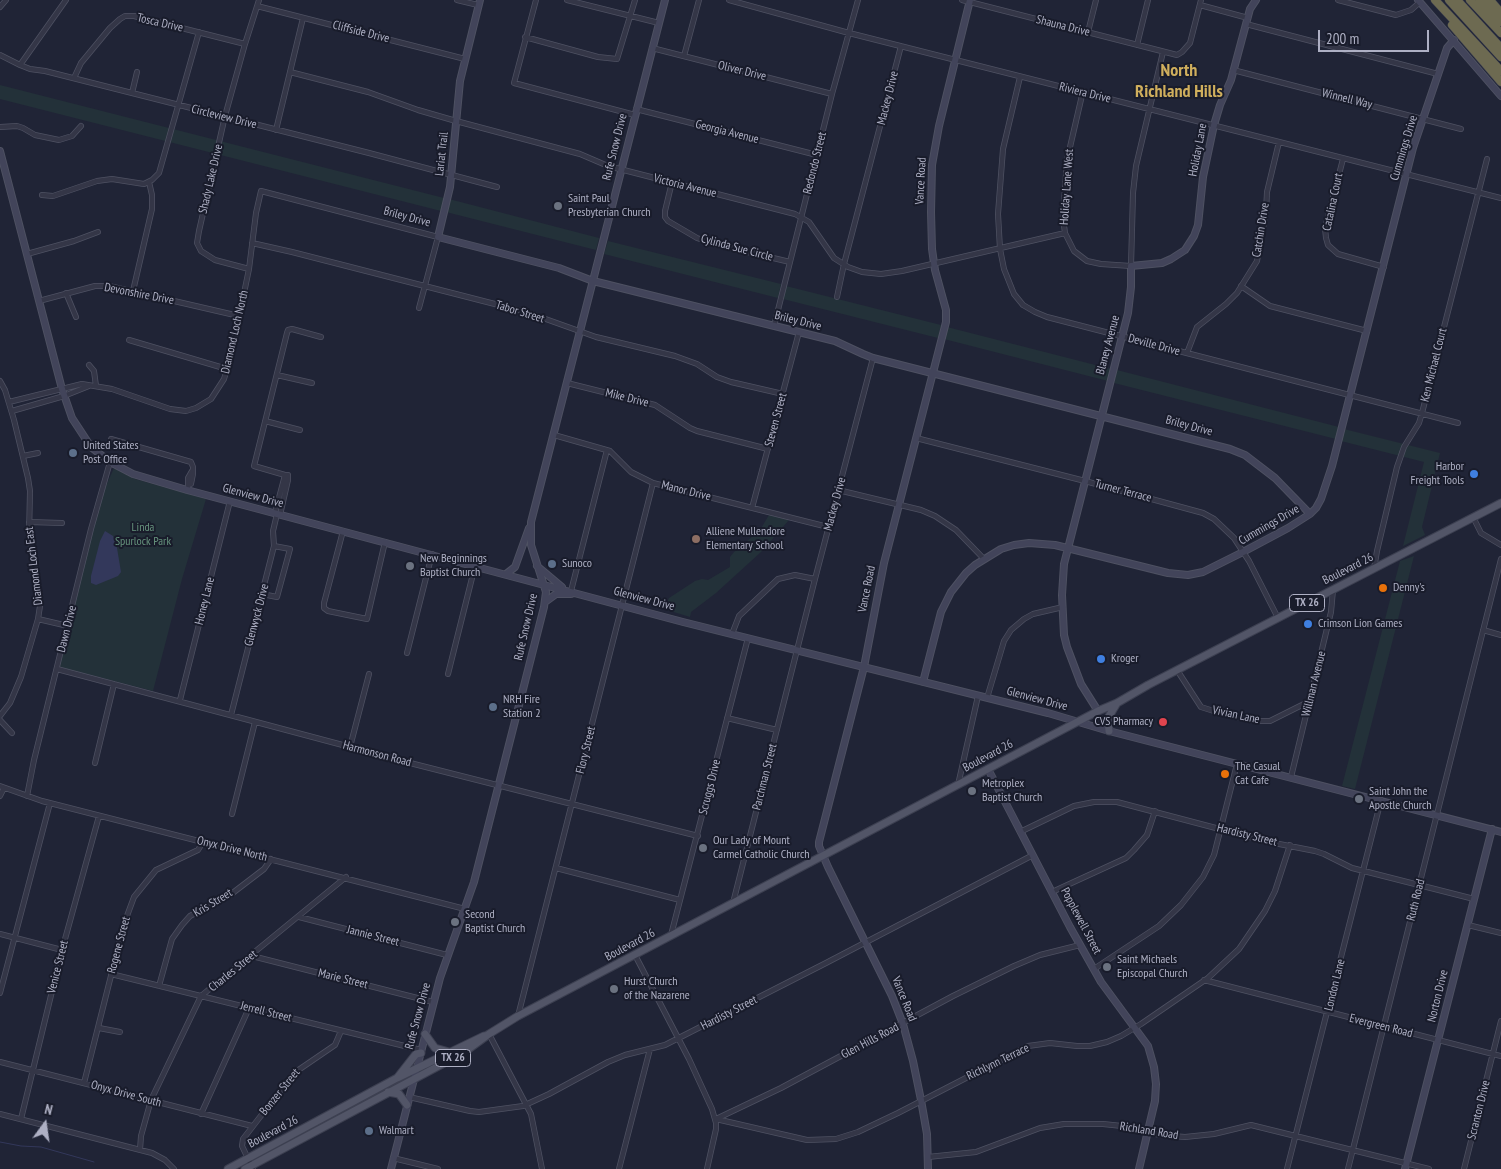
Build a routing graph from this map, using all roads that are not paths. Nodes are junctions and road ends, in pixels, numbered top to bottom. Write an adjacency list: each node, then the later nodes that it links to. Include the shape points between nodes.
1 (6, 0): 29 (street)
2 (66, 0): 55 (street)
3 (259, 0): 28 (street, Shady Lake Drive)
4 (457, 0): 26 (street)
5 (536, 0): 42 (street)
6 (567, 0): 33 (street)
7 (635, 0): 33 (street)
8 (665, 0): 37 (street, Rufe Snow Drive)
9 (699, 0): 51 (street)
10 (729, 0): 41 (street, Riviera Drive)
11 (858, 0): 41 (street, Redondo Street)
12 (962, 0): 24 (street, Shauna Drive)
13 (1096, 0): 39 (street)
14 (1148, 0): 45 (street)
15 (1256, 0): 35 (street, Holiday Lane)
16 (1338, 0): 25 (street, via 1396,14 1411,10)
17 (1435, 0): 31 (highway)
18 (1449, 0): 52 (highway)
19 (1457, 0): 48 (highway)
20 (1470, 0): 40 (highway)
21 (1480, 0): 36 (highway)
22 (1490, 0): 32 (highway)
23 (1494, 0): 30 (street)
24 (970, 1): 39 (street, Shauna Drive); 54 (street, Vance Road)
25 (1419, 1): 43 (street)
26 (479, 3): 53 (street, Lariat Trail)
27 (1201, 3): 35 (street); 49 (street, via 1190,43 1177,55)
28 (257, 6): 34 (street, Cliffside Drive); 44 (street, Shady Lake Drive)
29 (0, 7)
30 (1501, 7)
31 (1446, 12): 57 (highway); 63 (highway, via 1450,23)
32 (1501, 13)
33 (630, 16): 37 (street); 42 (street, via 617,59)
34 (303, 18): 53 (street, Cliffside Drive); 59 (street)
35 (1247, 21): 56 (street, Holiday Lane); 60 (street)
36 (1501, 22)
37 (659, 23): 47 (street, Rufe Snow Drive)
38 (199, 32): 44 (street, Tosca Drive); 62 (street, Tosca Drive, via 125,16 110,28 81,63); 68 (street)
39 (1088, 32): 45 (street, Shauna Drive)
40 (1501, 33)
41 (849, 34): 46 (street, Riviera Drive); 66 (street, Redondo Street)
42 (525, 37): 70 (street, Georgia Avenue, via 514,83)
43 (1454, 40): 60 (street, Cummings Drive, via 1447,48); 67 (street)
44 (244, 44): 71 (street, Shady Lake Drive)
45 (1137, 45): 49 (street, Shauna Drive)
46 (901, 46): 54 (street, Riviera Drive); 102 (street, Mackey Drive)
47 (652, 48): 51 (street, Oliver Drive); 70 (street, Rufe Snow Drive)
48 (1501, 48)
49 (1163, 52): 69 (street, Blaney Avenue)
50 (0, 54): 55 (street, Circleview Drive)
51 (684, 56): 66 (street, Oliver Drive)
52 (1501, 56)
53 (464, 59): 73 (street, Lariat Trail)
54 (955, 59): 61 (street, Riviera Drive); 103 (street, Vance Road, via 932,165)
55 (20, 65): 62 (street, Circleview Drive)
56 (1234, 70): 72 (street, Winnell Way); 74 (street, Holiday Lane)
57 (1501, 71)
58 (137, 72): 65 (street)
59 (290, 72): 73 (street, Victoria Avenue, via 368,92); 78 (street)
60 (1438, 74): 72 (street, Cummings Drive)
61 (1020, 77): 64 (street, Riviera Drive); 99 (street, Deville Drive, via 1001,164)
62 (74, 78): 65 (street, Circleview Drive)
63 (1501, 82)
64 (1083, 92): 69 (street, Riviera Drive); 96 (street, Holiday Lane West, via 1067,160)
65 (132, 93): 68 (street, Circleview Drive)
66 (832, 94): 81 (street, Redondo Street)
67 (1501, 96)
68 (179, 106): 71 (street, Circleview Drive); 87 (street, via 161,170)
69 (1150, 109): 74 (street, Riviera Drive); 104 (street, Blaney Avenue, via 1137,158)
70 (636, 112): 81 (street, Georgia Avenue); 84 (street, Rufe Snow Drive)
71 (225, 116): 78 (street, Circleview Drive); 106 (street, Shady Lake Drive, via 197,245 215,260)
72 (1424, 119): 77 (street, Winnell Way); 86 (street, Cummings Drive)
73 (456, 121): 84 (street, Victoria Avenue, via 580,154); 85 (street, Lariat Trail)
74 (1214, 125): 79 (street, Riviera Drive); 104 (street, Holiday Lane, via 1194,236 1185,250 1171,259)
75 (81, 126): 76 (street, via 72,136 59,140 35,135 16,126)
76 (0, 127)
77 (1461, 129)
78 (276, 130): 85 (street, Circleview Drive)
79 (1279, 142): 83 (street, Riviera Drive); 109 (street, Catchin Drive, via 1267,192 1257,261)
80 (0, 151): 100 (street, Glenview Drive)
81 (817, 155): 94 (street, Redondo Street)
82 (1487, 158): 91 (street, Ken Michael Court)
83 (1343, 159): 86 (street, Riviera Drive); 105 (street, Catalina Court, via 1325,228 1328,245 1338,254)
84 (621, 170): 88 (street, Victoria Avenue); 107 (street, Rufe Snow Drive)
85 (451, 175): 89 (street, Circleview Drive); 97 (street, Lariat Trail)
86 (1406, 175): 91 (street, Riviera Drive); 105 (street, Cummings Drive)
87 (149, 182): 92 (street, via 112,179 53,196); 110 (street, via 152,209)
88 (672, 182): 94 (street, Victoria Avenue); 101 (street, Cylinda Sue Circle, via 665,211 668,221 714,244)
89 (497, 187)
90 (260, 193): 97 (street, Briley Drive); 98 (street, Diamond Loch North)
91 (1478, 193): 93 (street, Riviera Drive); 139 (street, Ken Michael Court)
92 (42, 195)
93 (1501, 198)
94 (801, 217): 101 (street, Redondo Street); 102 (street, via 809,222 834,258)
95 (98, 232): 100 (street)
96 (1065, 233): 99 (street); 104 (street, Holiday Lane West, via 1074,251 1087,261)
97 (438, 237): 107 (street, Briley Drive, via 559,268); 108 (street, Lariat Trail)
98 (252, 244): 106 (street, Diamond Loch North); 108 (street, Tabor Street)
99 (1000, 248): 103 (street); 121 (street, Deville Drive, via 1010,286 1023,305 1047,317)
100 (27, 254): 113 (street, Glenview Drive)
101 (790, 262): 117 (street, Redondo Street)
102 (844, 264): 103 (street, via 862,272 881,274); 112 (street, Mackey Drive)
103 (934, 264): 128 (street, Vance Road, via 946,316)
104 (1131, 266): 121 (street, Blaney Avenue, via 1130,301)
105 (1384, 267): 118 (street, Cummings Drive)
106 (249, 269): 115 (street, Diamond Loch North)
107 (593, 281): 117 (street, Briley Drive); 119 (street, Rufe Snow Drive)
108 (425, 286): 114 (street, Lariat Trail); 119 (street, Tabor Street, via 526,312)
109 (1241, 286): 118 (street, via 1270,306); 124 (street, Catchin Drive, via 1226,304 1197,327)
110 (133, 290): 111 (street, Devonshire Drive, via 100,286); 115 (street, Devonshire Drive)
111 (66, 293): 113 (street, Devonshire Drive); 116 (street)
112 (837, 296)
113 (39, 301): 134 (street, Glenview Drive)
114 (419, 308)
115 (239, 316): 127 (street, Diamond Loch North)
116 (76, 317)
117 (774, 326): 120 (street, Briley Drive)
118 (1367, 331): 136 (street, Cummings Drive)
119 (580, 332): 132 (street, Rufe Snow Drive); 135 (street, Tabor Street, via 675,356 731,382)
120 (799, 332): 125 (street, Briley Drive, via 836,341); 135 (street, Steven Street)
121 (1122, 336): 124 (street, Deville Drive); 140 (street, Blaney Avenue)
122 (321, 337): 129 (street, via 288,330)
123 (129, 340): 127 (street)
124 (1188, 353): 136 (street, Deville Drive)
125 (873, 358): 128 (street, Briley Drive); 155 (street, Mackey Drive)
126 (89, 365): 133 (street, via 94,371)
127 (227, 369): 133 (street, Diamond Loch North, via 211,399 186,411)
128 (933, 372): 140 (street, Briley Drive); 145 (street, Vance Road)
129 (277, 375): 131 (street); 141 (street)
130 (0, 381): 137 (street, Diamond Loch East)
131 (312, 383)
132 (567, 383): 144 (street, Rufe Snow Drive); 147 (street, Mike Drive, via 655,405 697,431)
133 (96, 386): 134 (street, Diamond Loch North, via 82,384)
134 (63, 392): 137 (street); 138 (street); 151 (street, Glenview Drive, via 78,428 91,447)
135 (782, 394): 147 (street, Steven Street)
136 (1350, 396): 139 (street, Deville Drive); 161 (street, Cummings Drive, via 1326,486)
137 (9, 402): 138 (street, Diamond Loch East)
138 (12, 411): 150 (street, Diamond Loch East)
139 (1422, 413): 142 (street, Deville Drive); 178 (street, Ken Michael Court, via 1397,467)
140 (1102, 415): 152 (street, Blaney Avenue); 161 (street, Briley Drive, via 1238,452 1275,478)
141 (265, 421): 143 (street); 160 (street, Glenwyck Drive, via 254,466 285,474)
142 (1458, 423)
143 (300, 430)
144 (554, 435): 148 (street, Manor Drive); 164 (street, Rufe Snow Drive)
145 (916, 438): 152 (street, Turner Terrace); 158 (street, Vance Road)
146 (111, 439): 154 (street, via 191,462 194,467 186,483)
147 (768, 448): 159 (street, Steven Street)
148 (608, 450): 153 (street, Manor Drive, via 631,472); 182 (street)
149 (38, 454): 150 (street)
150 (23, 456): 163 (street, Diamond Loch East, via 30,486)
151 (110, 462): 154 (street, Glenview Drive, via 133,474); 191 (street, Dawn Drive)
152 (1085, 481): 171 (street, Blaney Avenue); 172 (street, Turner Terrace, via 1203,513 1224,527)
153 (654, 483): 159 (street, Manor Drive); 187 (street, Flory Street)
154 (188, 488): 156 (street, Glenview Drive)
155 (838, 490): 158 (street); 166 (street, Mackey Drive)
156 (230, 502): 160 (street, Glenview Drive); 207 (street, Honey Lane)
157 (1501, 503): 162 (main road, Boulevard 26 / TX 26)
158 (899, 505): 174 (street, via 944,520); 198 (street, Vance Road, via 878,587)
159 (752, 508): 166 (street, Manor Drive)
160 (277, 514): 167 (street, Glenview Drive); 170 (street, Glenwyck Drive)
161 (1310, 514): 172 (street, Cummings Drive)
162 (1473, 517): 169 (street, via 1481,533); 178 (main road, Boulevard 26 / TX 26)
163 (29, 522): 165 (street); 190 (street, Diamond Loch East, via 28,536 40,596)
164 (531, 522): 177 (street, Rufe Snow Drive, via 531,545); 179 (street, via 515,567)
165 (62, 523)
166 (828, 527): 180 (street, Mackey Drive)
167 (342, 531): 168 (street, Glenview Drive); 168 (street, via 324,608 328,611 367,619)
168 (385, 542): 173 (street, Glenview Drive)
169 (1501, 545)
170 (274, 546): 184 (street, Glenwyck Drive); 184 (street, via 290,549 277,597)
171 (1068, 548): 172 (street, Cummings Drive, via 1183,575 1203,572); 174 (street, Cummings Drive, via 1029,543 1001,549); 188 (street, Blaney Avenue, via 1062,582)
172 (1243, 552): 189 (street, Turner Terrace)
173 (432, 554): 176 (street, Glenview Drive); 197 (street)
174 (984, 559): 203 (street, Cummings Drive, via 956,584 946,601)
175 (1501, 559): 192 (street, Ruth Road)
176 (475, 566): 179 (street, Glenview Drive); 202 (street)
177 (537, 566): 181 (street, Rufe Snow Drive); 182 (street)
178 (1374, 569): 183 (main road, Boulevard 26 / TX 26)
179 (506, 574): 181 (street, Glenview Drive)
180 (815, 580): 193 (street, via 795,575 778,579 740,616); 196 (street, Mackey Drive)
181 (544, 584): 182 (street, Glenview Drive); 186 (street, Rufe Snow Drive)
182 (568, 590): 185 (street, Glenview Drive)
183 (1333, 590): 189 (main road, Boulevard 26 / TX 26); 208 (street, Willman Avenue, via 1331,612)
184 (262, 594): 211 (street, Glenwyck Drive)
185 (581, 594): 186 (street, via 556,594); 187 (street, Glenview Drive)
186 (545, 602): 224 (street, Rufe Snow Drive)
187 (623, 605): 193 (street, Glenview Drive); 231 (street, Flory Street)
188 (1063, 607): 206 (street, via 1033,614 1011,630 1004,641); 210 (street, Blaney Avenue, via 1067,647 1081,684)
189 (1278, 618): 200 (main road, Boulevard 26 / TX 26)
190 (38, 619): 191 (street); 212 (street, Diamond Loch East, via 17,688)
191 (68, 626): 199 (street, Dawn Drive)
192 (1483, 630): 194 (street); 234 (street, Ruth Road)
193 (732, 634): 195 (street, Glenview Drive)
194 (1501, 635)
195 (748, 638): 196 (street, Glenview Drive); 213 (street, Scruggs Drive)
196 (798, 650): 198 (street, Glenview Drive); 216 (street, Parchman Street)
197 (407, 652)
198 (864, 667): 203 (street, Glenview Drive); 244 (street, Vance Road, via 820,835 819,846)
199 (56, 669): 204 (street, Harmonson Road); 228 (street, Dawn Drive)
200 (1176, 670): 208 (street, Vivian Lane, via 1201,707 1220,713 1270,721); 209 (main road, Boulevard 26 / TX 26)
201 (369, 674): 219 (street)
202 (448, 674)
203 (923, 682): 205 (street, Glenview Drive)
204 (114, 684): 207 (street, Harmonson Road); 220 (street)
205 (978, 696): 206 (street, Glenview Drive); 225 (street)
206 (987, 698): 215 (street, Glenview Drive)
207 (180, 700): 211 (street, Harmonson Road)
208 (1310, 701): 223 (street, Willman Avenue)
209 (1117, 703): 210 (main road, Boulevard 26 / TX 26); 217 (main road, via 1108,718)
210 (1098, 711): 215 (main road, Boulevard 26 / TX 26); 217 (main road)
211 (231, 715): 214 (street, Harmonson Road)
212 (0, 718): 218 (street)
213 (727, 718): 216 (street); 240 (street, Scruggs Drive)
214 (255, 722): 219 (street, Harmonson Road); 233 (street)
215 (1077, 722): 217 (street, Glenview Drive); 222 (main road, Boulevard 26 / TX 26)
216 (777, 730): 253 (street, Parchman Street)
217 (1109, 731): 221 (street, Glenview Drive)
218 (12, 733)
219 (350, 747): 224 (street, Harmonson Road)
220 (94, 763)
221 (1237, 764): 223 (street, Glenview Drive); 236 (street)
222 (988, 769): 225 (main road, Boulevard 26 / TX 26); 238 (street, Popplewell Street)
223 (1291, 777): 229 (street, Glenview Drive)
224 (499, 784): 231 (street, Harmonson Road); 254 (street, Rufe Snow Drive)
225 (958, 785): 244 (main road, Boulevard 26 / TX 26)
226 (2, 787): 227 (street); 228 (street, Onyx Drive North)
227 (0, 796)
228 (27, 796): 230 (street, Onyx Drive North)
229 (1381, 800): 234 (street, Glenview Drive); 247 (street, London Lane)
230 (50, 803): 235 (street, Onyx Drive North); 260 (street)
231 (572, 803): 240 (street, Harmonson Road); 246 (street, Flory Street)
232 (1155, 812): 236 (street, Hardisty Street); 238 (street, Hardisty Street, via 1117,802 1094,802 1074,806); 250 (street, via 1147,834 1126,858)
233 (232, 814)
234 (1438, 815): 237 (street, Glenview Drive); 249 (street, Ruth Road)
235 (98, 816): 241 (street, Onyx Drive North); 263 (street, Venice Street)
236 (1222, 829): 242 (street, Hardisty Street); 267 (street, via 1211,862 1181,906 1159,926)
237 (1492, 829): 239 (street, Glenview Drive); 251 (street, Norton Drive)
238 (1020, 832): 243 (street, Popplewell Street)
239 (1501, 832)
240 (698, 836): 252 (street, Scruggs Drive)
241 (203, 842): 245 (street, Onyx Drive North); 268 (street, Rogene Street, via 198,850 156,870 139,890 127,912)
242 (1290, 846): 247 (street, Hardisty Street, via 1324,854); 269 (street, Richlynn Terrace, via 1265,911 1239,948)
243 (1033, 855): 250 (street, Popplewell Street); 261 (street, Hardisty Street)
244 (823, 856): 253 (main road, Boulevard 26 / TX 26); 261 (street, Vance Road)
245 (271, 859): 248 (street, Onyx Drive North); 270 (street, Kris Street, via 264,869 230,895 190,916 172,939)
246 (556, 868): 252 (street); 276 (street, Flory Street)
247 (1363, 871): 249 (street, Hardisty Street); 275 (street, London Lane)
248 (346, 877): 254 (street, Onyx Drive North); 255 (street, Charles Street)
249 (1420, 886): 251 (street, Hardisty Street); 279 (street, Ruth Road)
250 (1052, 892): 262 (street, Popplewell Street)
251 (1474, 899): 256 (street, Norton Drive)
252 (680, 900): 259 (street, Scruggs Drive)
253 (733, 904): 259 (main road, Boulevard 26 / TX 26)
254 (465, 909): 264 (street, Rufe Snow Drive)
255 (299, 917): 264 (street, Jannie Street); 266 (street, Charles Street)
256 (1468, 925): 257 (street); 287 (street, Norton Drive)
257 (1501, 933)
258 (0, 934): 260 (street)
259 (671, 936): 265 (main road, Boulevard 26 / TX 26)
260 (14, 937): 263 (street); 271 (street)
261 (866, 942): 278 (street, Vance Road); 286 (street, Hardisty Street)
262 (1080, 945): 267 (street, Popplewell Street); 278 (street, Glen Hills Road, via 1040,955 1014,966)
263 (62, 950): 294 (street, Venice Street)
264 (447, 955): 273 (street, Rufe Snow Drive)
265 (635, 955): 276 (main road, Boulevard 26 / TX 26); 286 (street)
266 (252, 956): 272 (street, Charles Street); 273 (street, Marie Street)
267 (1094, 969): 281 (street, Popplewell Street)
268 (111, 974): 270 (street, Jerrell Street); 280 (street, Rogene Street)
269 (1204, 980): 275 (street, Evergreen Road); 281 (street, Richlynn Terrace)
270 (158, 986): 272 (street, Jerrell Street)
271 (0, 993)
272 (202, 996): 274 (street, Jerrell Street); 300 (street, Charles Street)
273 (434, 1002): 284 (street, Rufe Snow Drive)
274 (249, 1008): 282 (street, Jerrell Street); 305 (street)
275 (1328, 1012): 279 (street, Evergreen Road); 311 (street, London Lane)
276 (518, 1016): 285 (main road, Boulevard 26 / TX 26)
277 (1501, 1021): 291 (street, Scranton Drive)
278 (903, 1024): 301 (street, Vance Road); 308 (street, Glen Hills Road)
279 (1384, 1027): 287 (street, Evergreen Road); 313 (street, Ruth Road)
280 (99, 1028): 283 (street); 298 (street, Rogene Street)
281 (1135, 1028): 301 (street, Richlynn Terrace, via 1107,1042 1090,1046 1050,1042 1028,1046); 310 (street, Popplewell Street, via 1148,1046 1154,1067 1155,1101)
282 (341, 1030): 289 (street, Jerrell Street); 309 (street, Bonzer Street, via 335,1045 294,1073)
283 (120, 1032)
284 (425, 1034): 289 (street, Rufe Snow Drive); 290 (main road, via 435,1048)
285 (489, 1034): 290 (main road, Boulevard 26 / TX 26); 297 (main road, Boulevard 26 / TX 26, via 463,1053); 303 (street)
286 (679, 1038): 288 (street, Hardisty Street); 308 (street)
287 (1438, 1040): 291 (street, Evergreen Road); 317 (street, Norton Drive)
288 (650, 1049): 303 (street, Hardisty Street, via 608,1062); 324 (street)
289 (421, 1051): 295 (street, Rufe Snow Drive); 296 (main road)
290 (450, 1052): 295 (main road, Boulevard 26 / TX 26)
291 (1493, 1054): 292 (street, Evergreen Road); 331 (street, Scranton Drive)
292 (1501, 1056)
293 (0, 1062): 294 (street, Onyx Drive South)
294 (32, 1069): 298 (street, Onyx Drive South); 307 (street, Venice Street)
295 (416, 1069): 296 (main road, Boulevard 26 / TX 26); 297 (street, Rufe Snow Drive)
296 (397, 1078): 306 (main road, Boulevard 26 / TX 26)
297 (414, 1078): 299 (main road, Boulevard 26 / TX 26); 302 (street, Rufe Snow Drive)
298 (84, 1083): 300 (street, Onyx Drive South)
299 (388, 1092): 302 (main road, via 399,1094); 306 (main road, Boulevard 26 / TX 26)
300 (151, 1100): 305 (street, Onyx Drive South); 312 (street, Charles Street)
301 (921, 1100): 308 (street, Richlynn Terrace, via 858,1132 830,1139 807,1140); 314 (street, Vance Road)
302 (408, 1101): 303 (street, Hardisty Street, via 479,1112); 316 (street, Rufe Snow Drive)
303 (527, 1104): 323 (street, via 532,1114)
304 (0, 1114): 307 (street)
305 (202, 1114): 309 (street, Onyx Drive South)
306 (330, 1118): 315 (main road, Boulevard 26 / TX 26); 318 (main road, Boulevard 26 / TX 26)
307 (20, 1119): 312 (street)
308 (716, 1119): 325 (street)
309 (252, 1126): 315 (street, Bonzer Street, via 242,1146)
310 (1148, 1132): 311 (street, Richland Road, via 1196,1136 1251,1125); 314 (street, Richland Road, via 1103,1124 1064,1124 1040,1128 976,1152); 327 (street, Popplewell Street)
311 (1296, 1136): 313 (street, Richland Road); 328 (street, London Lane)
312 (140, 1150): 319 (street, via 161,1157)
313 (1352, 1151): 317 (street, Richland Road); 329 (street, Ruth Road)
314 (928, 1157): 326 (street, Vance Road)
315 (248, 1158): 318 (street, Bonzer Street); 320 (main road, Boulevard 26 / TX 26)
316 (393, 1158): 321 (street, Rufe Snow Drive); 322 (street)
317 (1406, 1166): 330 (street, Richland Road)
318 (250, 1168)
319 (174, 1169)
320 (228, 1169)
321 (391, 1169)
322 (438, 1169)
323 (542, 1169)
324 (619, 1169)
325 (707, 1169)
326 (928, 1169)
327 (1139, 1169)
328 (1288, 1169)
329 (1348, 1169)
330 (1429, 1169)
331 (1464, 1169)

